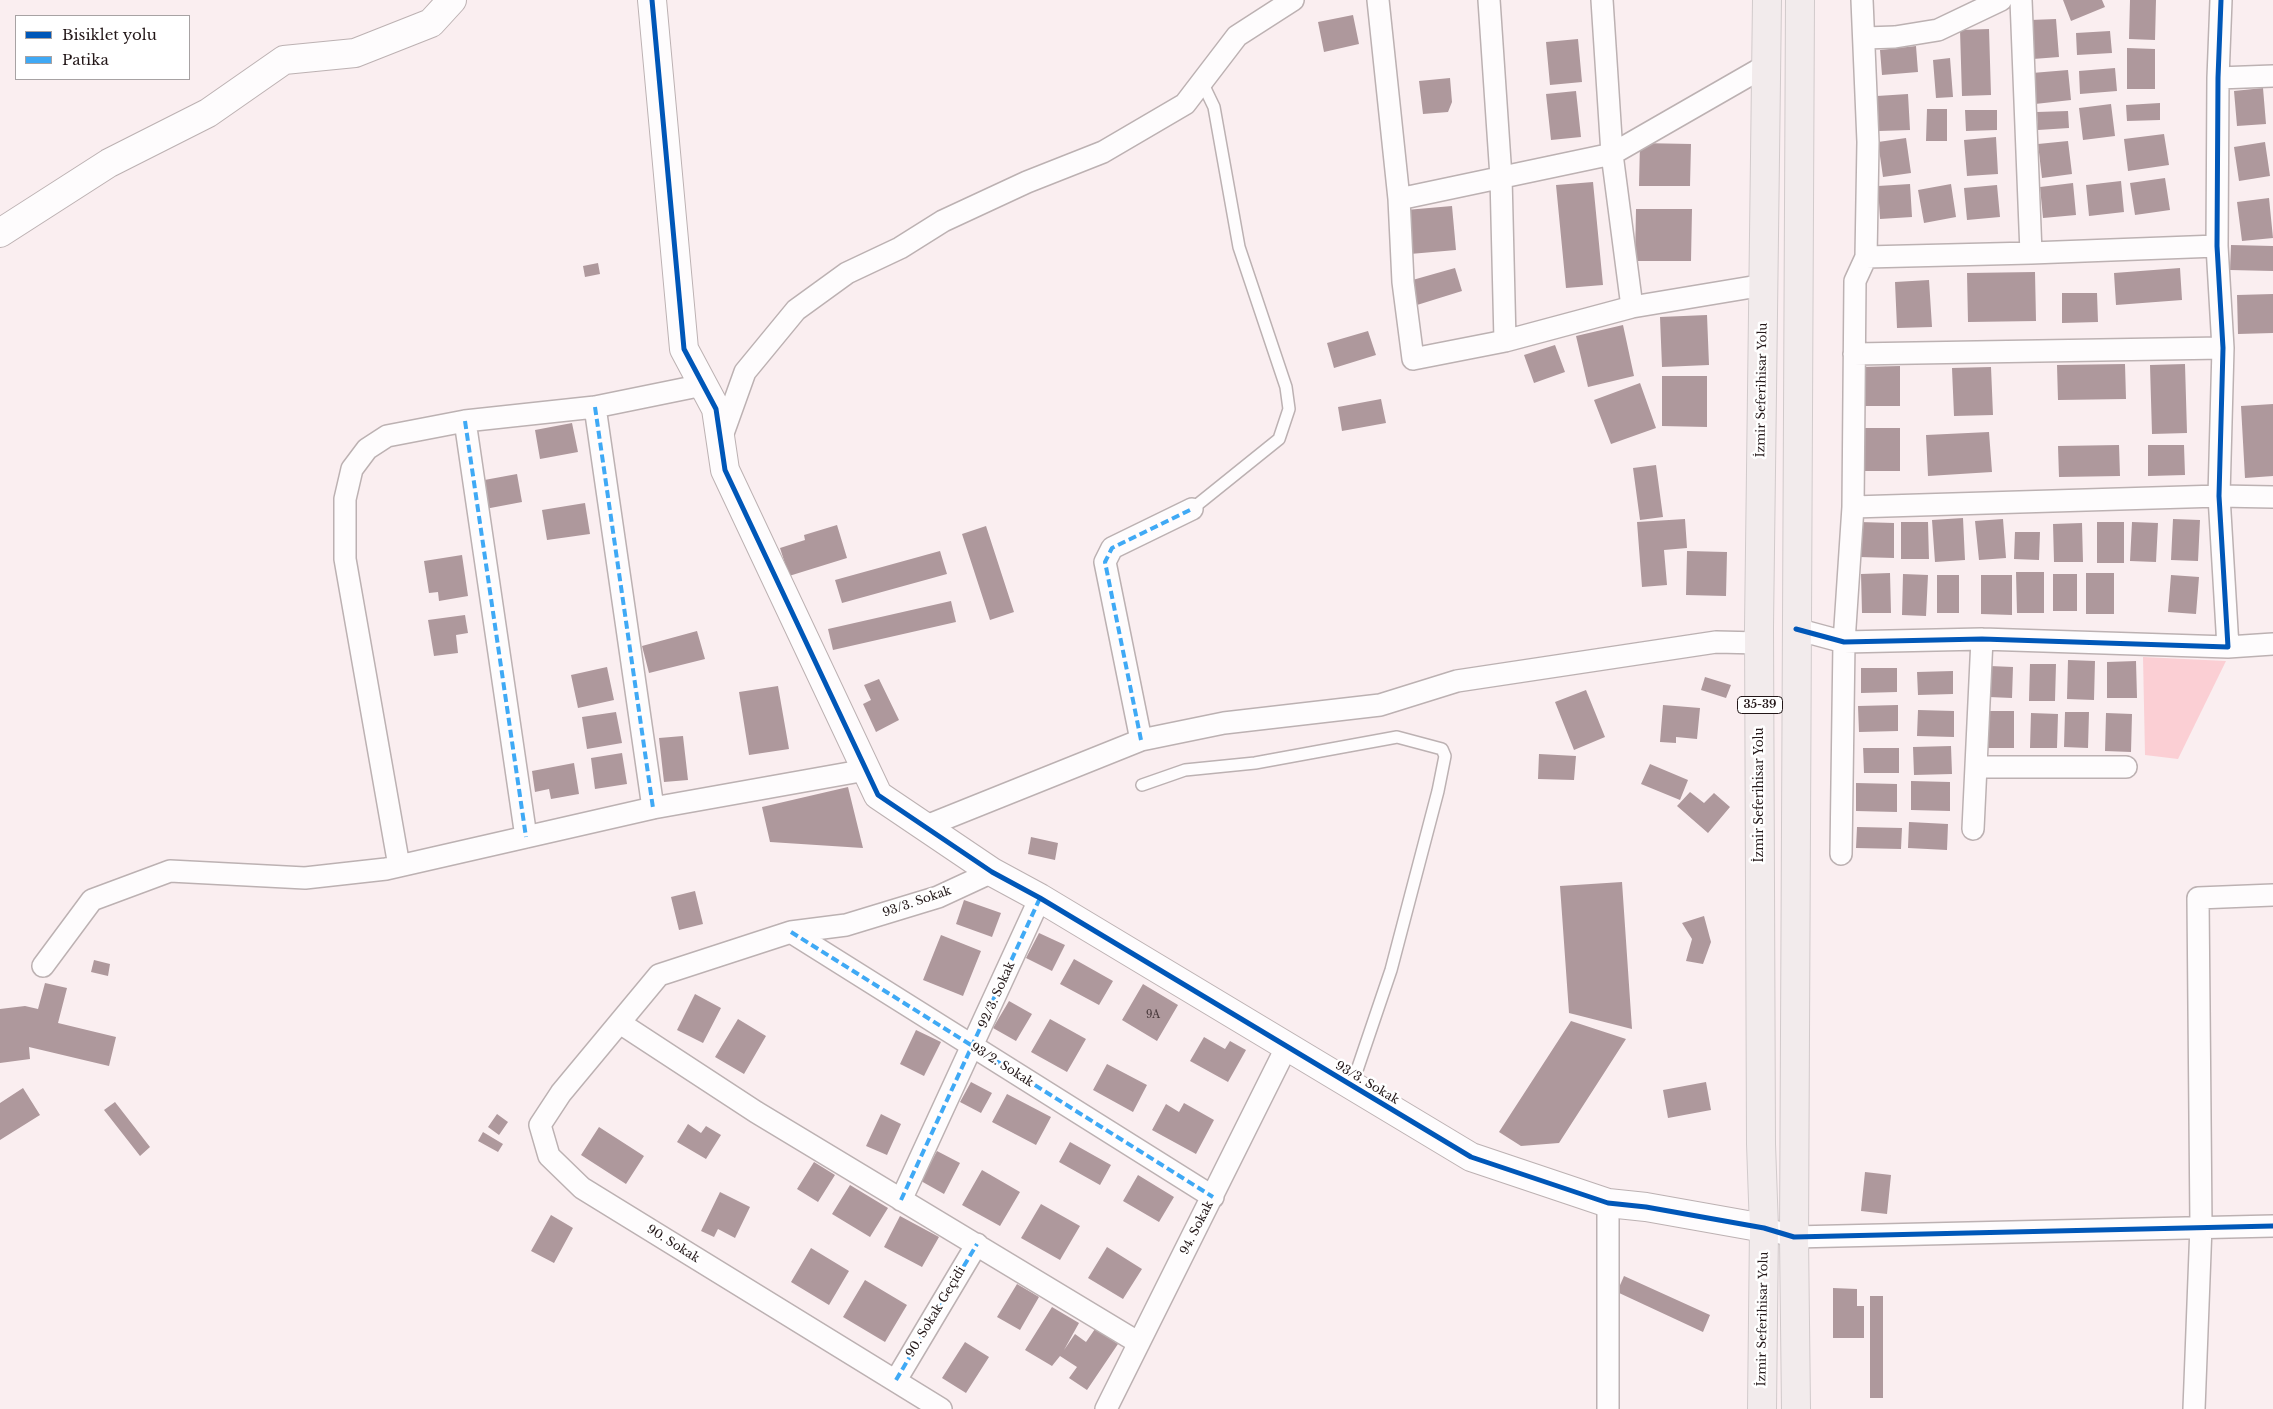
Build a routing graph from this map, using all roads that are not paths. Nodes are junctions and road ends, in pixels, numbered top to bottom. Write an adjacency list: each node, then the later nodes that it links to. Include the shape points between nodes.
1 (452, 0): 21 (street, via 431,23 355,53 284,60 208,113 108,163)
2 (652, 0): 30 (street, via 684,349)
3 (1293, 0): 17 (street, via 1237,36)
4 (1378, 0): 20 (street)
5 (1489, 0): 19 (street)
6 (1602, 0): 18 (street)
7 (1767, 0): 14 (main road, İzmir Seferihisar Yolu / 35-39)
8 (1800, 0): 38 (main road, 35-39)
9 (1862, 0): 13 (street)
10 (2002, 0): 13 (street, via 1938,30)
11 (2021, 0): 23 (street)
12 (2226, 2): 16 (street)
13 (1865, 38): 24 (street, via 1868,142)
14 (1767, 64): 18 (street); 25 (main road, İzmir Seferihisar Yolu / 35-39)
15 (2273, 76): 16 (street)
16 (2218, 78): 22 (street)
17 (1202, 82): 33 (street, via 1185,104 1103,152 1027,182 943,221 900,248 847,273 796,310 745,372); 37 (lane, via 1214,107 1239,247 1286,387 1290,409 1279,439)
18 (1612, 154): 19 (street); 26 (street)
19 (1501, 177): 20 (street); 27 (street)
20 (1399, 199): 27 (street, via 1403,282 1412,359)
21 (0, 233)
22 (2217, 246): 23 (street); 28 (street)
23 (2031, 253): 24 (street)
24 (1866, 257): 29 (street, via 1856,281)
25 (1764, 285): 26 (street); 41 (main road, İzmir Seferihisar Yolu / 35-39)
26 (1632, 307): 27 (street)
27 (1505, 341)
28 (2223, 348): 29 (street); 34 (street)
29 (1854, 354): 36 (street)
30 (703, 385): 31 (street); 33 (street, via 716,409)
31 (595, 407): 32 (street); 49 (street)
32 (465, 421): 52 (street); 54 (street, via 387,436 367,449 352,469 345,499 345,559)
33 (721, 440): 47 (street, via 725,470)
34 (2220, 496): 35 (street); 36 (street); 43 (street)
35 (2273, 497)
36 (1853, 507): 40 (street)
37 (1192, 509): 44 (street, via 1112,548 1106,557)
38 (1796, 629): 40 (street); 70 (main road, 35-39)
39 (1982, 639): 40 (street); 43 (street); 45 (street)
40 (1844, 642): 53 (street)
41 (1760, 643): 44 (street, via 1716,642 1457,681 1380,704 1224,723); 69 (main road, İzmir Seferihisar Yolu / 35-39)
42 (2273, 644): 43 (street)
43 (2228, 647)
44 (1141, 740): 50 (street)
45 (1976, 767): 46 (street); 51 (street)
46 (2126, 767)
47 (866, 770): 49 (street); 50 (street, via 878,795)
48 (1142, 785): 63 (lane, via 1185,770 1255,763 1397,737 1442,749 1445,756 1438,791 1391,970)
49 (653, 808): 52 (street)
50 (924, 827): 55 (street)
51 (1973, 829)
52 (526, 837): 54 (street)
53 (1841, 854)
54 (399, 866): 59 (street, via 306,878 170,871 92,900)
55 (992, 872): 57 (street, 93/3. Sokak); 58 (street, 93/3. Sokak, via 938,897 846,925)
56 (2273, 895): 67 (street, via 2198,898)
57 (1040, 898): 61 (street, 93/3. Sokak); 62 (street, 92/3. Sokak)
58 (791, 932): 60 (street, 93/3. Sokak, via 659,975); 62 (street, 93/2. Sokak)
59 (43, 966)
60 (620, 1023): 65 (street, via 756,1112); 73 (street, 90. Sokak, via 560,1093 540,1125 549,1156 582,1188)
61 (1287, 1046): 63 (street, 93/3. Sokak); 64 (street, 94. Sokak)
62 (973, 1047): 64 (street, 93/2. Sokak); 65 (street, 92/3. Sokak)
63 (1352, 1086): 66 (street, 93/3. Sokak, via 1471,1157)
64 (1213, 1197): 72 (street, 94. Sokak)
65 (901, 1200): 71 (street)
66 (1608, 1203): 69 (street, 93/3. Sokak); 76 (street)
67 (2201, 1226): 68 (street); 70 (street); 79 (street)
68 (2273, 1226)
69 (1764, 1228): 70 (street); 77 (main road, İzmir Seferihisar Yolu / 35-39)
70 (1794, 1236): 78 (main road, 35-39)
71 (977, 1244): 72 (street); 73 (street, 90. Sokak Geçidi)
72 (1139, 1343): 75 (street, 94. Sokak)
73 (896, 1380): 74 (street, 90. Sokak)
74 (942, 1409)
75 (1106, 1409)
76 (1608, 1409)
77 (1762, 1409)
78 (1796, 1409)
79 (2194, 1409)

